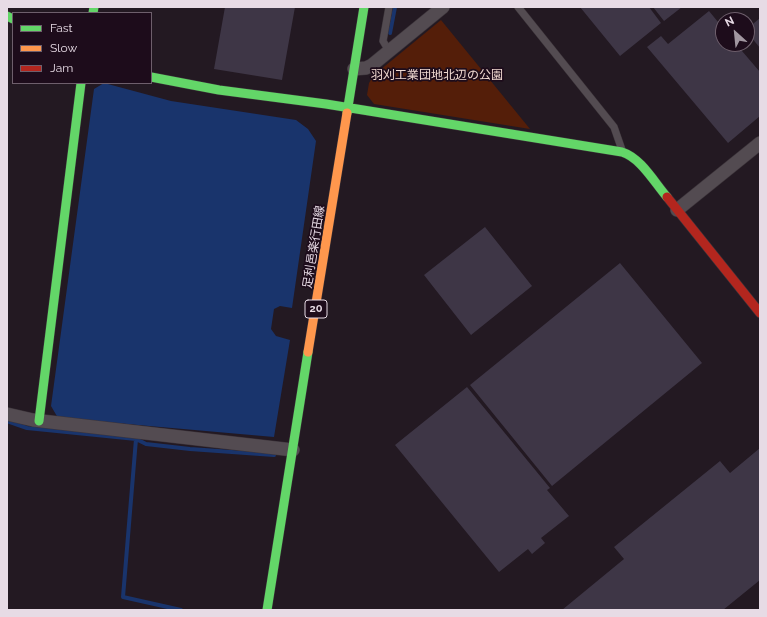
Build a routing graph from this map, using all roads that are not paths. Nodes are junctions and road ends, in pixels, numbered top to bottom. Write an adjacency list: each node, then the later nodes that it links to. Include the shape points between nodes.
1 (364, 7): 6 (street, 足利邑楽行田線 / 20)
2 (389, 7): 7 (lane, via 383,41)
3 (443, 7): 7 (street)
4 (518, 7): 13 (lane, via 614,127)
5 (355, 15): 6 (lane)
6 (359, 38): 8 (street, 足利邑楽行田線 / 20)
7 (389, 51): 8 (street, via 372,65)
8 (354, 69): 11 (street, 足利邑楽行田線 / 20)
9 (152, 77): 11 (street, via 219,90)
10 (81, 84): 17 (street)
11 (349, 108): 13 (street); 18 (street, 足利邑楽行田線 / 20)
12 (760, 143): 14 (street)
13 (622, 152): 14 (street, via 631,155 637,161)
14 (677, 210): 15 (street)
15 (760, 313)
16 (7, 414): 17 (street)
17 (39, 421): 18 (street)
18 (293, 450): 19 (street, 足利邑楽行田線 / 20)
19 (267, 610)

